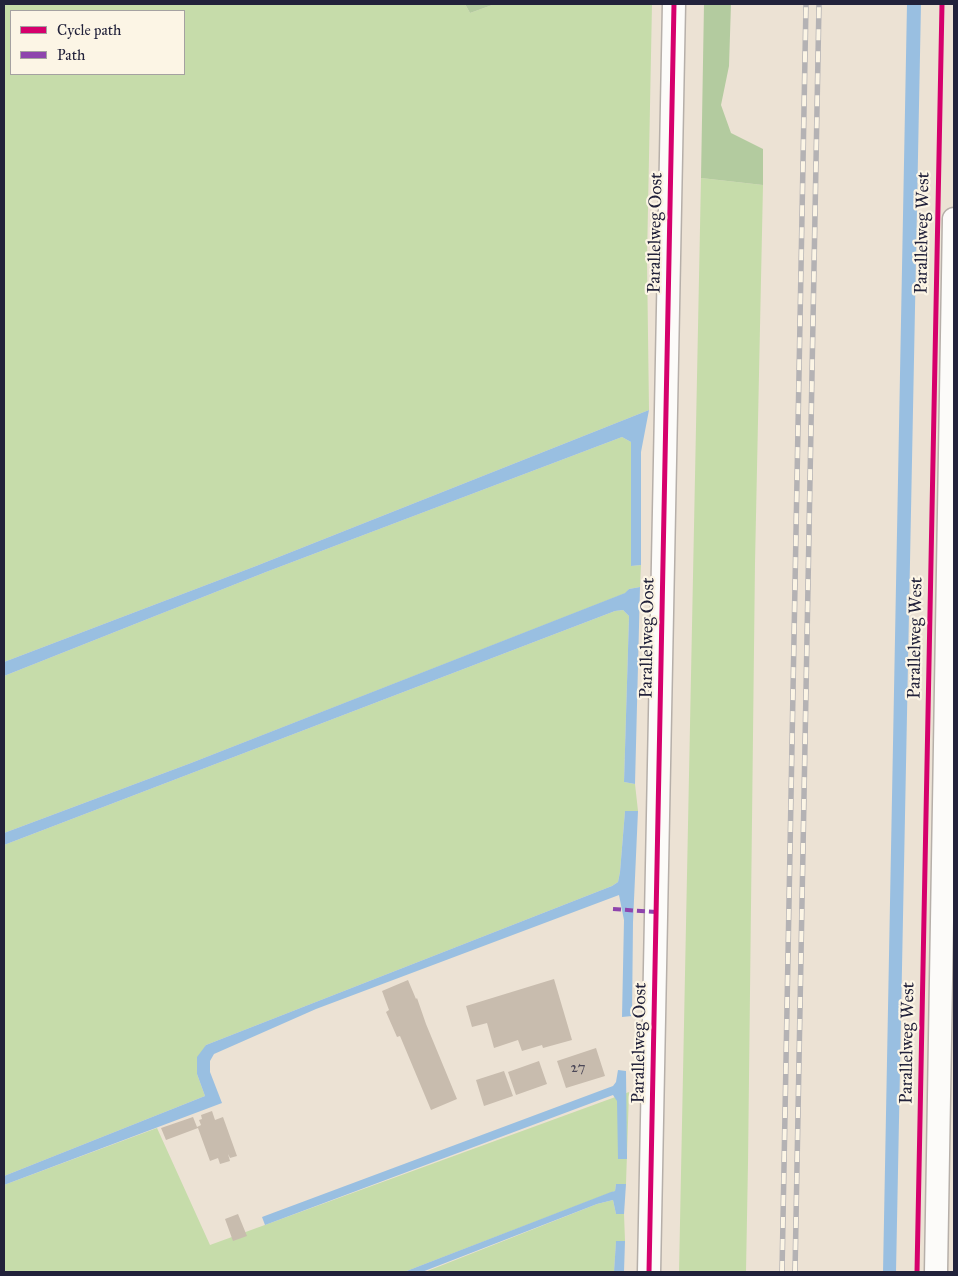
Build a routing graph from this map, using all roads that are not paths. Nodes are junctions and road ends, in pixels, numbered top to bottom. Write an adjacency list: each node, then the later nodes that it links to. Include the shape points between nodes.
1 (674, 4): 3 (street, Parallelweg Oost)
2 (954, 219): 4 (street, Parallelweg West)
3 (649, 1272)
4 (936, 1272)

